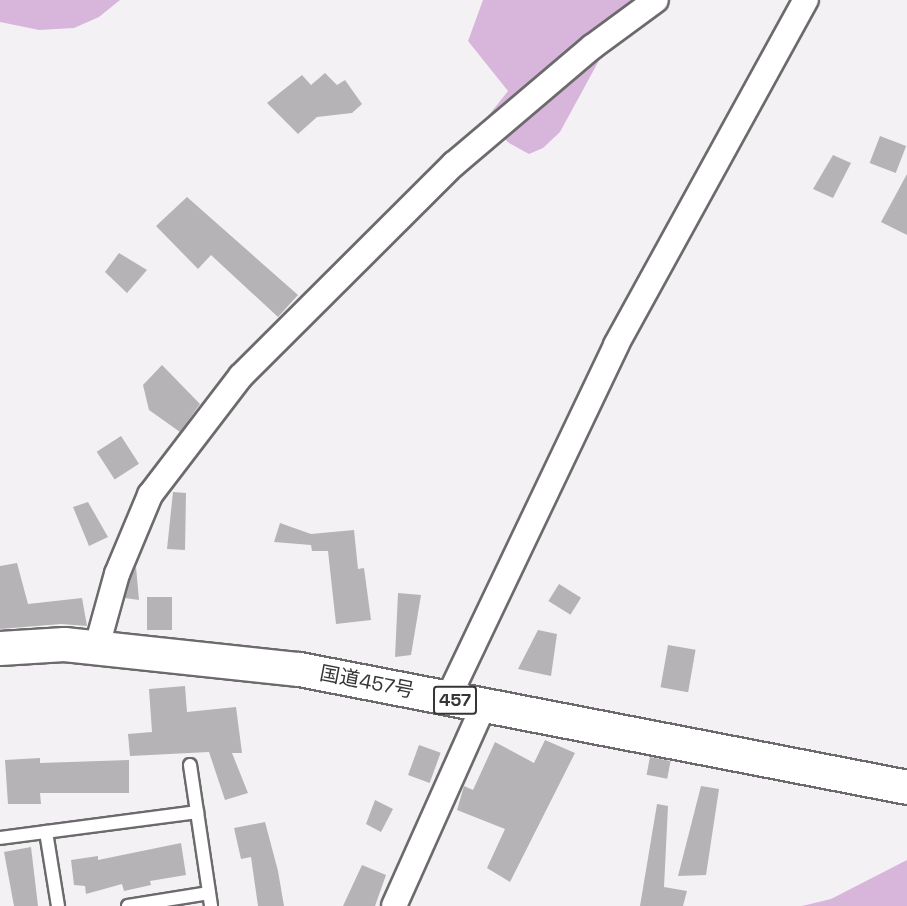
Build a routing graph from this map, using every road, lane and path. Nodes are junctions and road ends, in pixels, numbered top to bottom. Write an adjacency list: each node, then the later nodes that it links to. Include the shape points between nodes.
1 (656, 0): 3 (street, via 592,47 454,164 241,376 150,495 117,574)
2 (806, 0): 5 (street, via 616,345)
3 (98, 646): 4 (highway, 国道457号 / 457); 5 (highway, 国道457号 / 457, via 299,669)
4 (0, 648)
5 (448, 698): 6 (highway, 国道457号 / 457)
6 (484, 705): 8 (highway, 国道457号 / 457); 16 (street)
7 (190, 765): 9 (lane)
8 (907, 787)
9 (197, 812): 10 (lane); 12 (lane)
10 (46, 832): 11 (lane); 13 (lane)
11 (0, 838)
12 (209, 893): 14 (lane); 15 (lane)
13 (58, 906)
14 (128, 906)
15 (211, 906)
16 (394, 906)

